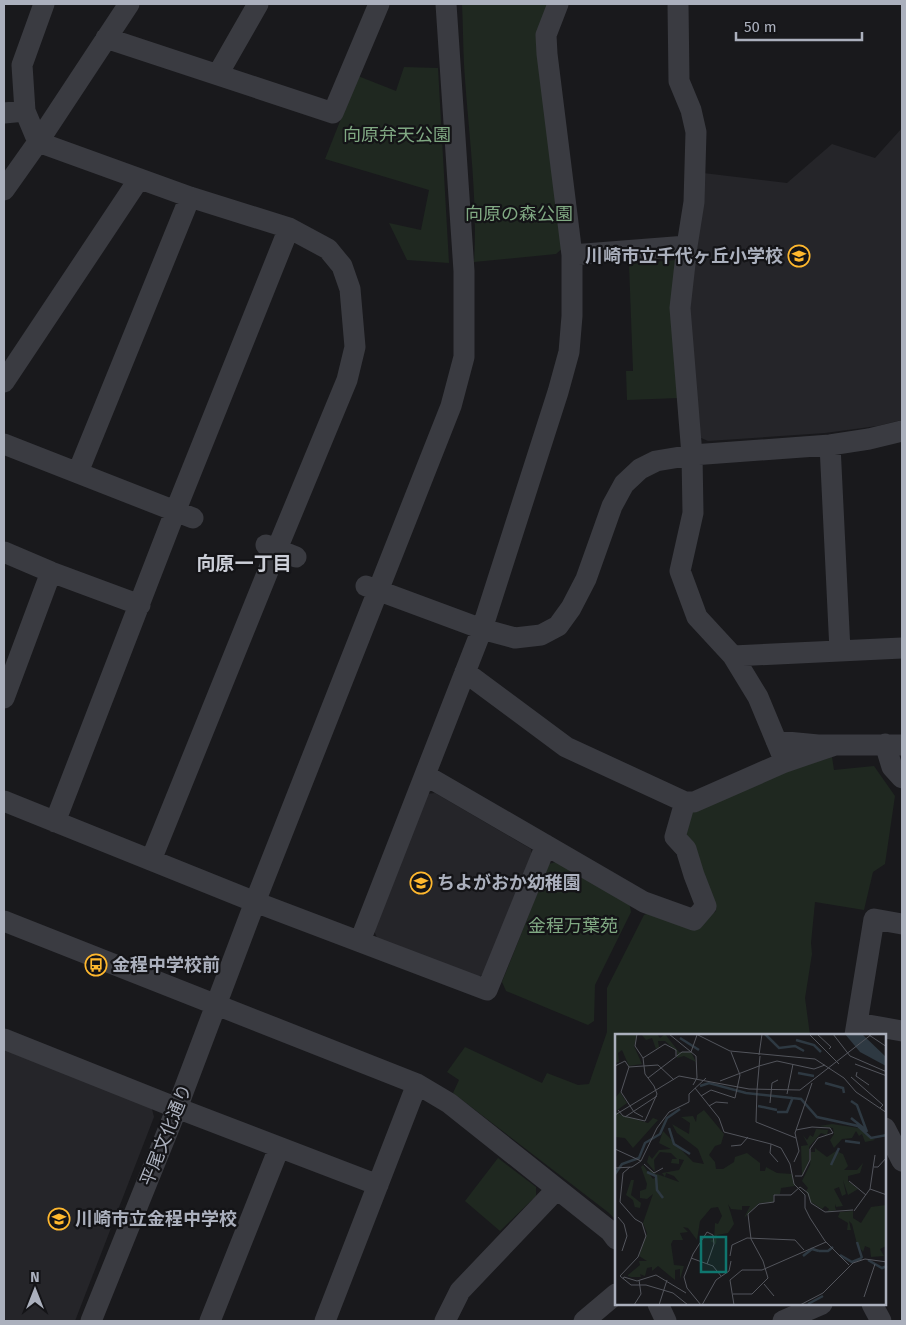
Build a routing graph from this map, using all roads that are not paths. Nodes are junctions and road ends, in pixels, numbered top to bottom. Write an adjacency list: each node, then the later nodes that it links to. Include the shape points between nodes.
1 (44, 4): 10 (street, via 22,65)
2 (129, 4): 8 (street)
3 (258, 4): 9 (street)
4 (379, 4): 9 (street, via 333,113)
5 (446, 4): 30 (street, 平尾文化通り, via 464,271 464,358 451,406)
6 (558, 4): 18 (street, via 546,35 546,54)
7 (678, 4): 17 (street, via 679,81 696,132 694,202)
8 (106, 38): 9 (street); 12 (street)
9 (218, 74)
10 (25, 111): 11 (street); 12 (street)
11 (4, 114)
12 (38, 142): 13 (street); 14 (street)
13 (140, 179): 15 (street); 19 (street)
14 (4, 190)
15 (190, 197): 16 (street); 24 (street)
16 (289, 228): 25 (street); 26 (street, via 328,249 342,266 350,289 354,346 347,380)
17 (687, 246): 18 (street); 23 (street, via 680,308)
18 (572, 255): 32 (street, via 569,352)
19 (4, 382)
20 (902, 431): 22 (street)
21 (4, 444): 24 (street)
22 (830, 445): 23 (street); 34 (street)
23 (692, 454): 32 (street, via 656,461 640,469 624,484 612,506 586,579 558,626 541,636 515,638); 35 (street, via 693,513 680,571 698,617)
24 (78, 472): 25 (street)
25 (184, 515): 31 (street)
26 (271, 547): 28 (street); 48 (street)
27 (4, 552): 29 (street)
28 (296, 557)
29 (51, 572): 31 (street); 37 (street)
30 (372, 588): 32 (street); 49 (street, 平尾文化通り)
31 (140, 605): 46 (street)
32 (482, 629): 36 (street)
33 (902, 648): 34 (street)
34 (840, 651): 35 (street)
35 (733, 656): 38 (street, via 758,697)
36 (465, 672): 42 (street); 45 (street, via 566,747)
37 (5, 692)
38 (776, 741): 40 (street); 41 (street)
39 (894, 744): 40 (street); 43 (street, via 892,767)
40 (835, 745): 41 (street)
41 (785, 762): 45 (street, via 694,802)
42 (425, 775): 47 (street); 52 (street)
43 (902, 778)
44 (4, 801): 46 (street)
45 (685, 802): 47 (street, via 675,837 686,849 706,906 694,920 644,902)
46 (55, 822): 48 (street)
47 (546, 845): 52 (street, via 487,990)
48 (151, 860): 49 (street)
49 (255, 902): 52 (street); 53 (street, 平尾文化通り)
50 (4, 921): 53 (street)
51 (902, 924): 54 (street, via 874,919)
52 (360, 941)
53 (217, 1004): 57 (street); 58 (street, 平尾文化通り)
54 (856, 1029): 55 (street)
55 (902, 1031)
56 (4, 1039): 58 (street)
57 (417, 1084): 62 (street); 63 (street, via 449,1103)
58 (177, 1108): 60 (street); 69 (street, 平尾文化通り)
59 (892, 1135): 61 (street)
60 (279, 1148): 62 (street); 70 (street)
61 (902, 1161)
62 (378, 1185): 71 (street)
63 (557, 1190): 64 (street); 72 (street, via 460,1291)
64 (615, 1238)
65 (615, 1295): 73 (street)
66 (658, 1305): 74 (street)
67 (820, 1305): 75 (street)
68 (873, 1305): 76 (street)
69 (91, 1321)
70 (210, 1321)
71 (325, 1321)
72 (445, 1321)
73 (584, 1321)
74 (666, 1321)
75 (783, 1321)
76 (881, 1321)

